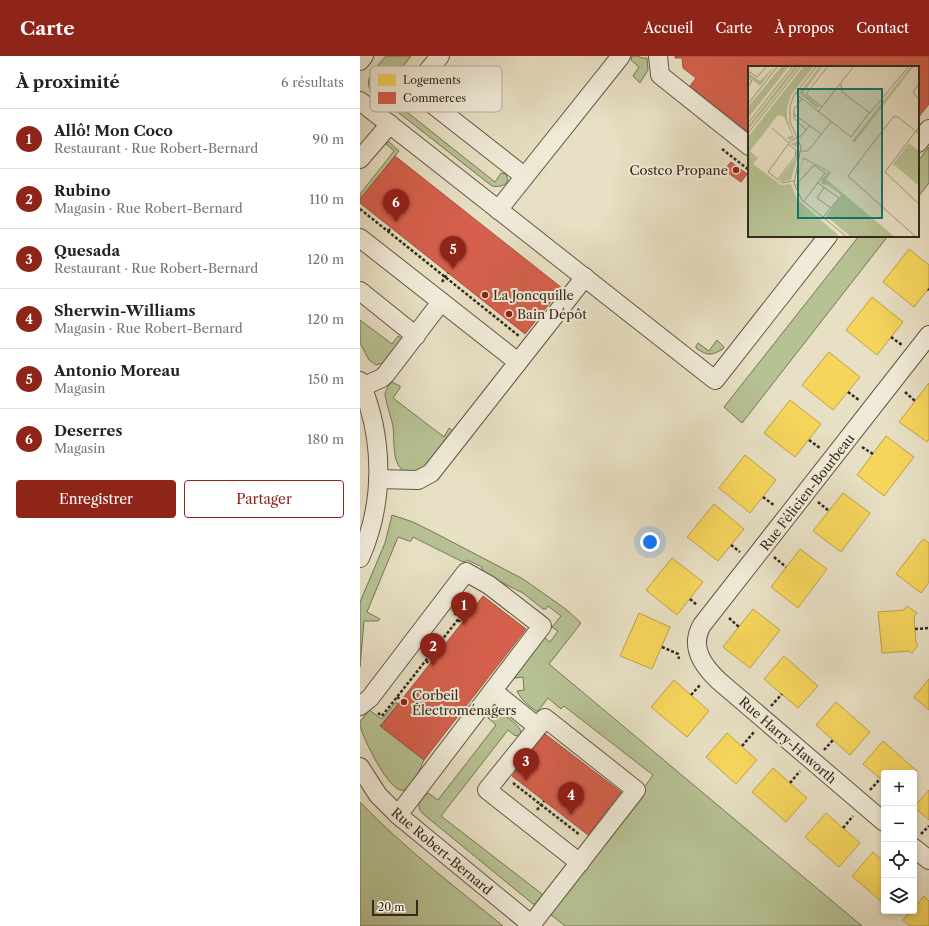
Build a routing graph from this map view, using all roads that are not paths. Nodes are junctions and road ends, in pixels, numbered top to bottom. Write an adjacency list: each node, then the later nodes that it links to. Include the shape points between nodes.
1 (364, 56): 5 (street)
2 (440, 56): 6 (street)
3 (620, 56): 16 (street)
4 (658, 56): 14 (street, via 660,75)
5 (360, 61)
6 (432, 66)
7 (360, 101): 8 (street)
8 (370, 109)
9 (374, 112): 11 (street)
10 (441, 112): 16 (street)
11 (390, 124): 15 (street); 17 (street)
12 (929, 129): 13 (street)
13 (919, 142)
14 (748, 145)
15 (360, 159)
16 (524, 176): 17 (street)
17 (498, 210): 20 (street)
18 (827, 237): 20 (street, via 715,380)
19 (360, 238): 22 (street)
20 (584, 277): 25 (street)
21 (360, 291): 24 (street)
22 (441, 302): 24 (street); 25 (street)
23 (929, 335): 29 (street, Rue Félicien-Bourbeau, via 702,625 697,640)
24 (416, 336): 26 (street, via 382,378)
25 (518, 362): 27 (street, via 428,476 418,480)
26 (361, 385): 27 (street, via 376,435)
27 (378, 478): 28 (street, via 372,524)
28 (360, 558)
29 (698, 653): 35 (street, Rue Harry-Haworth, via 707,669 719,681)
30 (493, 691): 31 (street, via 542,626 489,585 466,572 370,698); 32 (street); 34 (street)
31 (360, 706)
32 (538, 727): 38 (street, via 487,790); 38 (street, via 545,718 636,790)
33 (360, 767): 34 (street, Rue Robert-Bernard, via 378,795)
34 (398, 815): 39 (street, Rue Robert-Bernard)
35 (881, 819)
36 (917, 850): 37 (street)
37 (929, 860)
38 (580, 863): 39 (street)
39 (532, 925)

